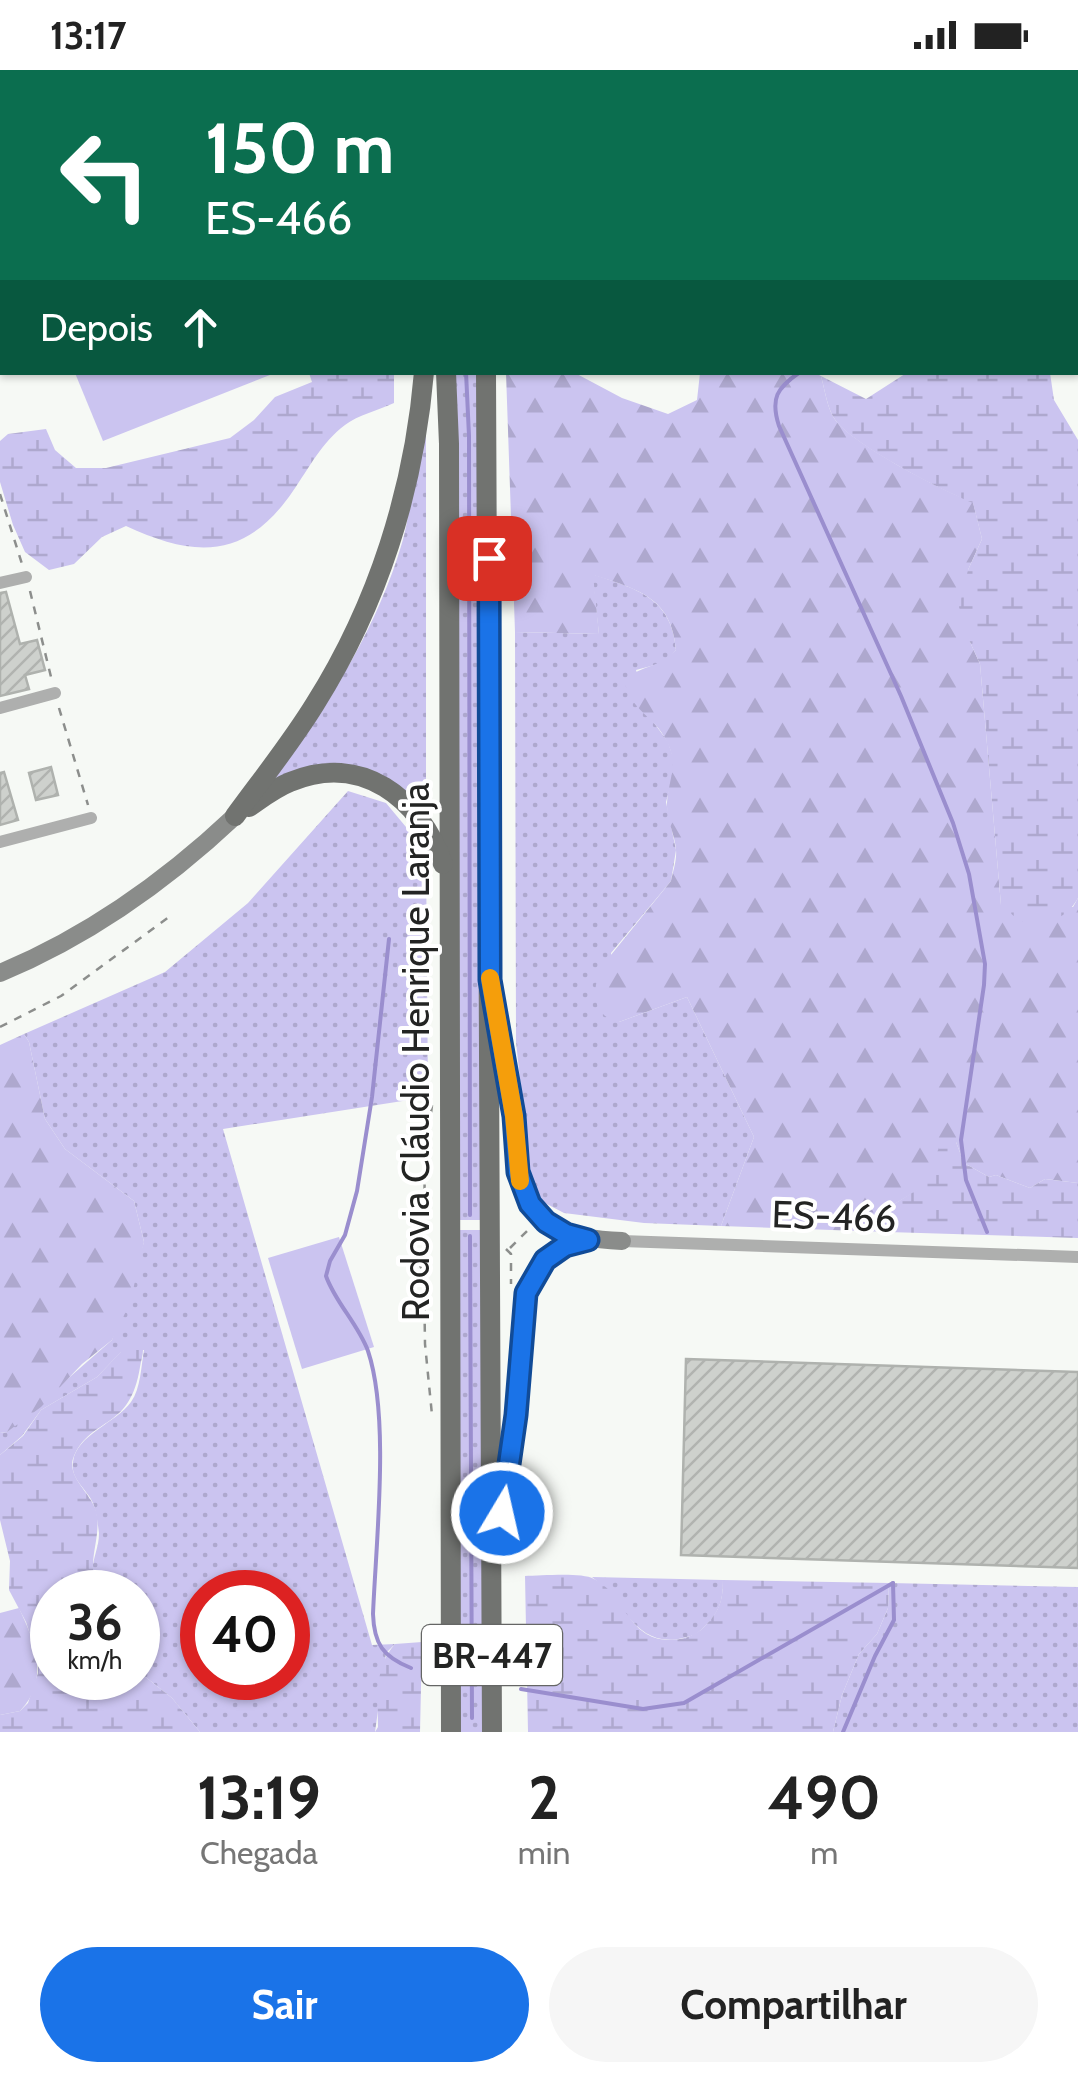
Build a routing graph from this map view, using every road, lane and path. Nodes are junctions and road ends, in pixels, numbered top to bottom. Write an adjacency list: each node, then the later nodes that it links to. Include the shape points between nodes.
1 (424, 375): 9 (main road, via 402,506 366,608 316,704)
2 (446, 375): 12 (main road, Rodovia Cláudio Henrique Laranja / BR-447)
3 (486, 375): 15 (main road, Rodovia Cláudio Henrique Laranja / BR-447)
4 (0, 494): 5 (path)
5 (26, 577): 6 (street); 7 (path)
6 (0, 583)
7 (54, 693): 8 (street); 10 (path)
8 (0, 708)
9 (235, 816): 12 (main road, via 303,777 364,778 390,789 421,818); 14 (street, via 118,912)
10 (92, 818): 11 (street)
11 (0, 842)
12 (450, 882): 25 (main road, Rodovia Cláudio Henrique Laranja / BR-447)
13 (169, 917): 16 (path, via 61,996)
14 (0, 973)
15 (490, 980): 18 (street, via 518,1172); 24 (main road, Rodovia Cláudio Henrique Laranja / BR-447)
16 (0, 1027)
17 (432, 1102): 23 (path, Rodovia Cláudio Henrique Laranja, via 424,1215 414,1254 424,1274)
18 (541, 1218): 19 (street, ES-466); 22 (path, via 506,1248 511,1296)
19 (588, 1240): 20 (street, ES-466); 22 (street, ES-466, via 545,1260)
20 (622, 1241): 21 (street, ES-466)
21 (1078, 1257)
22 (525, 1298): 24 (street, ES-466)
23 (432, 1422)
24 (492, 1578): 26 (main road, Rodovia Cláudio Henrique Laranja / BR-447)
25 (451, 1732)
26 (492, 1732)

